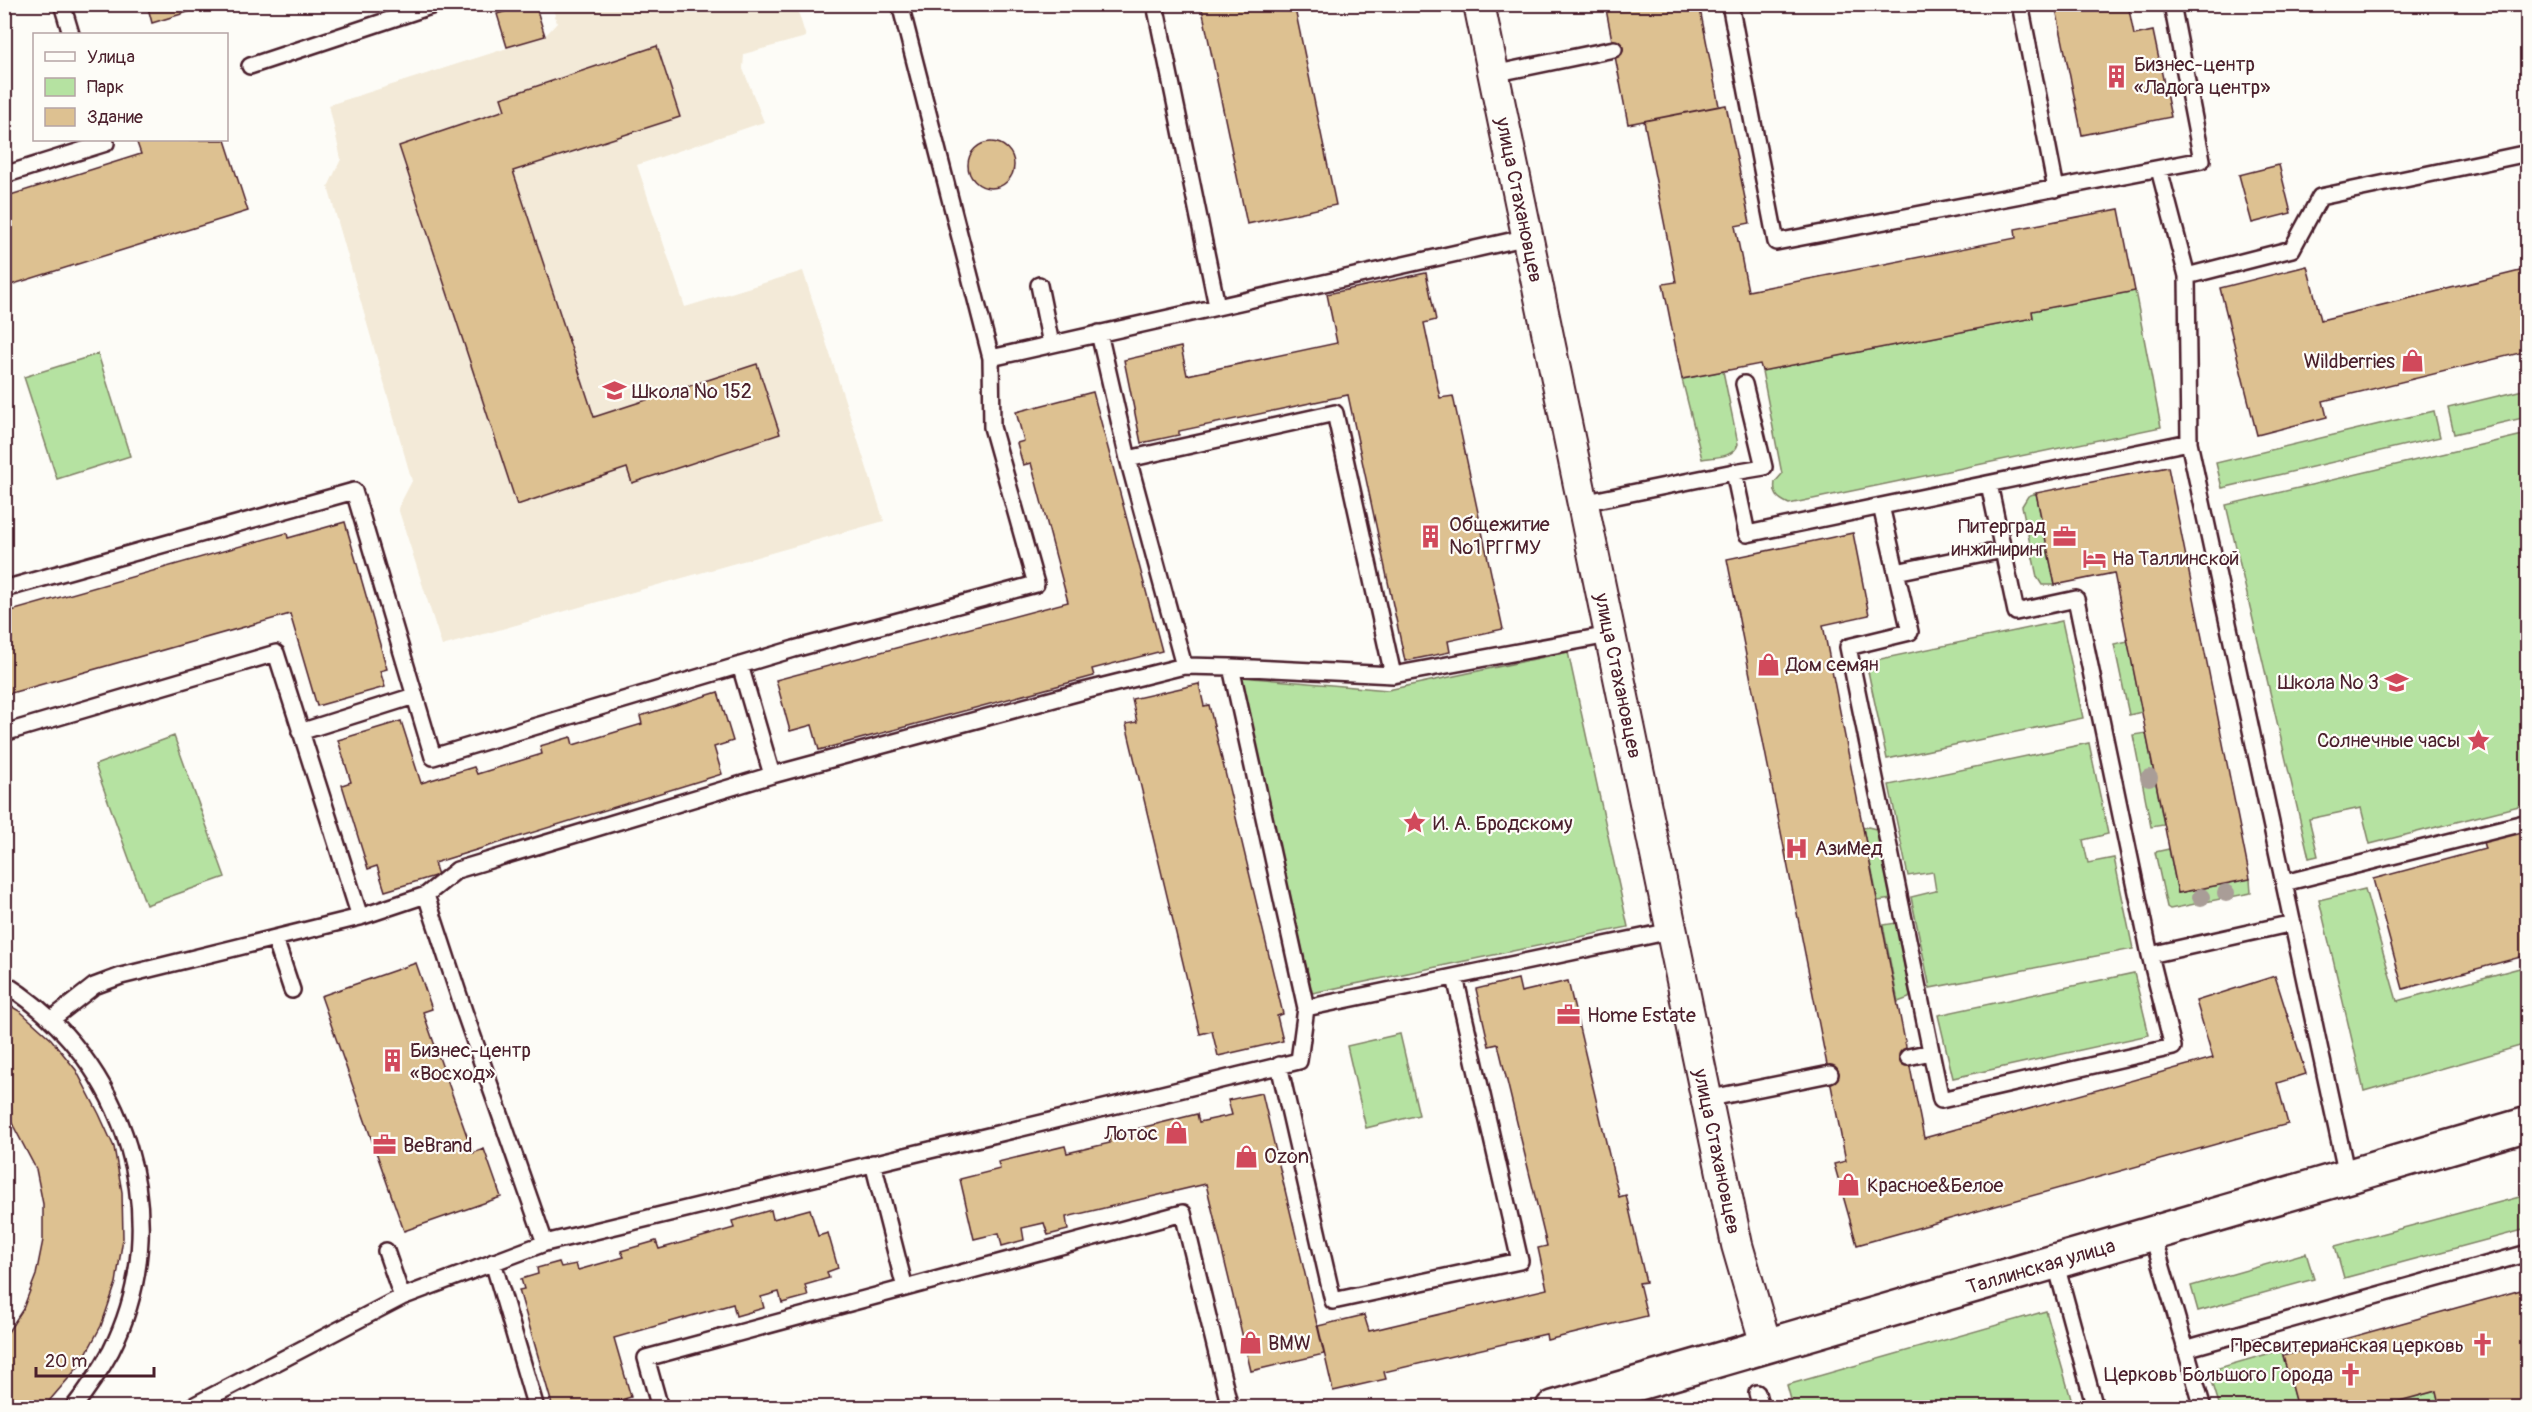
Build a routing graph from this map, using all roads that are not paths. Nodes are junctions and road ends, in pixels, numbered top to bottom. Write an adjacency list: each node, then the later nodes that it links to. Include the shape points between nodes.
1 (62, 4): 9 (lane)
2 (437, 4): 11 (lane)
3 (900, 4): 24 (lane)
4 (1155, 4): 21 (lane)
5 (1479, 4): 12 (street, улица Стахановцев)
6 (1730, 4): 17 (lane, via 1776,242)
7 (2020, 4): 17 (lane)
8 (2172, 4): 15 (lane, via 2202,160)
9 (71, 33)
10 (1614, 50): 12 (lane)
11 (250, 66)
12 (1493, 74): 18 (street, улица Стахановцев)
13 (105, 141): 16 (lane)
14 (2528, 153): 19 (lane, via 2320,197 2292,249)
15 (2159, 169): 17 (lane); 19 (lane)
16 (4, 175)
17 (2056, 189)
18 (1528, 237): 21 (lane); 30 (street, улица Стахановцев)
19 (2187, 276): 26 (lane)
20 (1039, 285): 23 (lane)
21 (1216, 306): 22 (lane)
22 (1099, 333): 23 (lane); 27 (lane)
23 (1051, 344): 24 (lane)
24 (991, 358): 36 (lane, via 992,427 1036,584)
25 (1744, 384): 28 (lane, via 1764,467)
26 (2189, 442): 29 (lane); 45 (lane)
27 (1128, 459): 37 (lane); 39 (lane, via 1335,413)
28 (1734, 472): 30 (lane); 31 (lane, via 1747,534)
29 (1989, 484): 31 (lane); 32 (lane)
30 (1582, 503): 35 (street, улица Стахановцев)
31 (1881, 506): 33 (lane)
32 (2003, 550): 33 (lane); 51 (lane, via 2016,612 2076,599)
33 (1896, 572): 57 (lane, via 1910,633 1848,647)
34 (4, 589): 40 (lane, via 354,491)
35 (1609, 635): 39 (lane); 49 (street, улица Стахановцев)
36 (740, 665): 40 (lane, via 433,757); 43 (lane)
37 (1184, 666): 38 (lane); 43 (lane)
38 (1231, 668): 39 (lane); 55 (lane)
39 (1393, 675)
40 (414, 696): 41 (lane)
41 (300, 732): 42 (lane, via 276,653); 47 (lane)
42 (4, 733)
43 (772, 775): 46 (lane, via 457,870)
44 (2528, 822): 45 (lane)
45 (2284, 883): 48 (lane)
46 (426, 895): 47 (lane); 66 (lane)
47 (360, 917): 50 (lane)
48 (2293, 923): 51 (lane); 64 (lane)
49 (1671, 932): 52 (lane); 61 (street, улица Стахановцев)
50 (275, 939): 54 (lane); 56 (lane, via 121,976 94,986)
51 (2150, 955): 57 (lane, via 2173,1047 1941,1100)
52 (1455, 977): 55 (lane); 59 (lane, via 1521,1261 1333,1301)
53 (4, 983): 56 (lane)
54 (292, 990)
55 (1306, 1008): 59 (lane, via 1299,1062)
56 (52, 1019): 75 (lane, via 82,1053 115,1108 130,1148 139,1200 136,1272 126,1312 111,1350)
57 (1931, 1052): 58 (lane)
58 (1908, 1057)
59 (1279, 1065): 63 (lane)
60 (1830, 1074): 61 (lane)
61 (1706, 1099): 73 (street, улица Стахановцев, via 1737,1245)
62 (2528, 1124): 64 (street, Таллинская улица)
63 (873, 1163): 66 (lane); 71 (lane)
64 (2347, 1176): 65 (street, Таллинская улица)
65 (2152, 1233): 70 (street, Таллинская улица); 74 (lane)
66 (545, 1243): 69 (lane)
67 (386, 1251): 72 (lane)
68 (2528, 1253): 74 (lane)
69 (493, 1262): 72 (lane); 77 (lane)
70 (2055, 1262): 73 (street, Таллинская улица); 81 (lane)
71 (905, 1288): 78 (lane, via 646,1358); 79 (lane, via 1184,1213)
72 (402, 1297): 76 (lane)
73 (1766, 1345): 80 (street, Таллинская улица)
74 (2186, 1349): 82 (lane)
75 (73, 1407)
76 (189, 1407)
77 (536, 1407)
78 (660, 1407)
79 (1230, 1407)
80 (1553, 1407)
81 (2095, 1407)
82 (2203, 1407)

